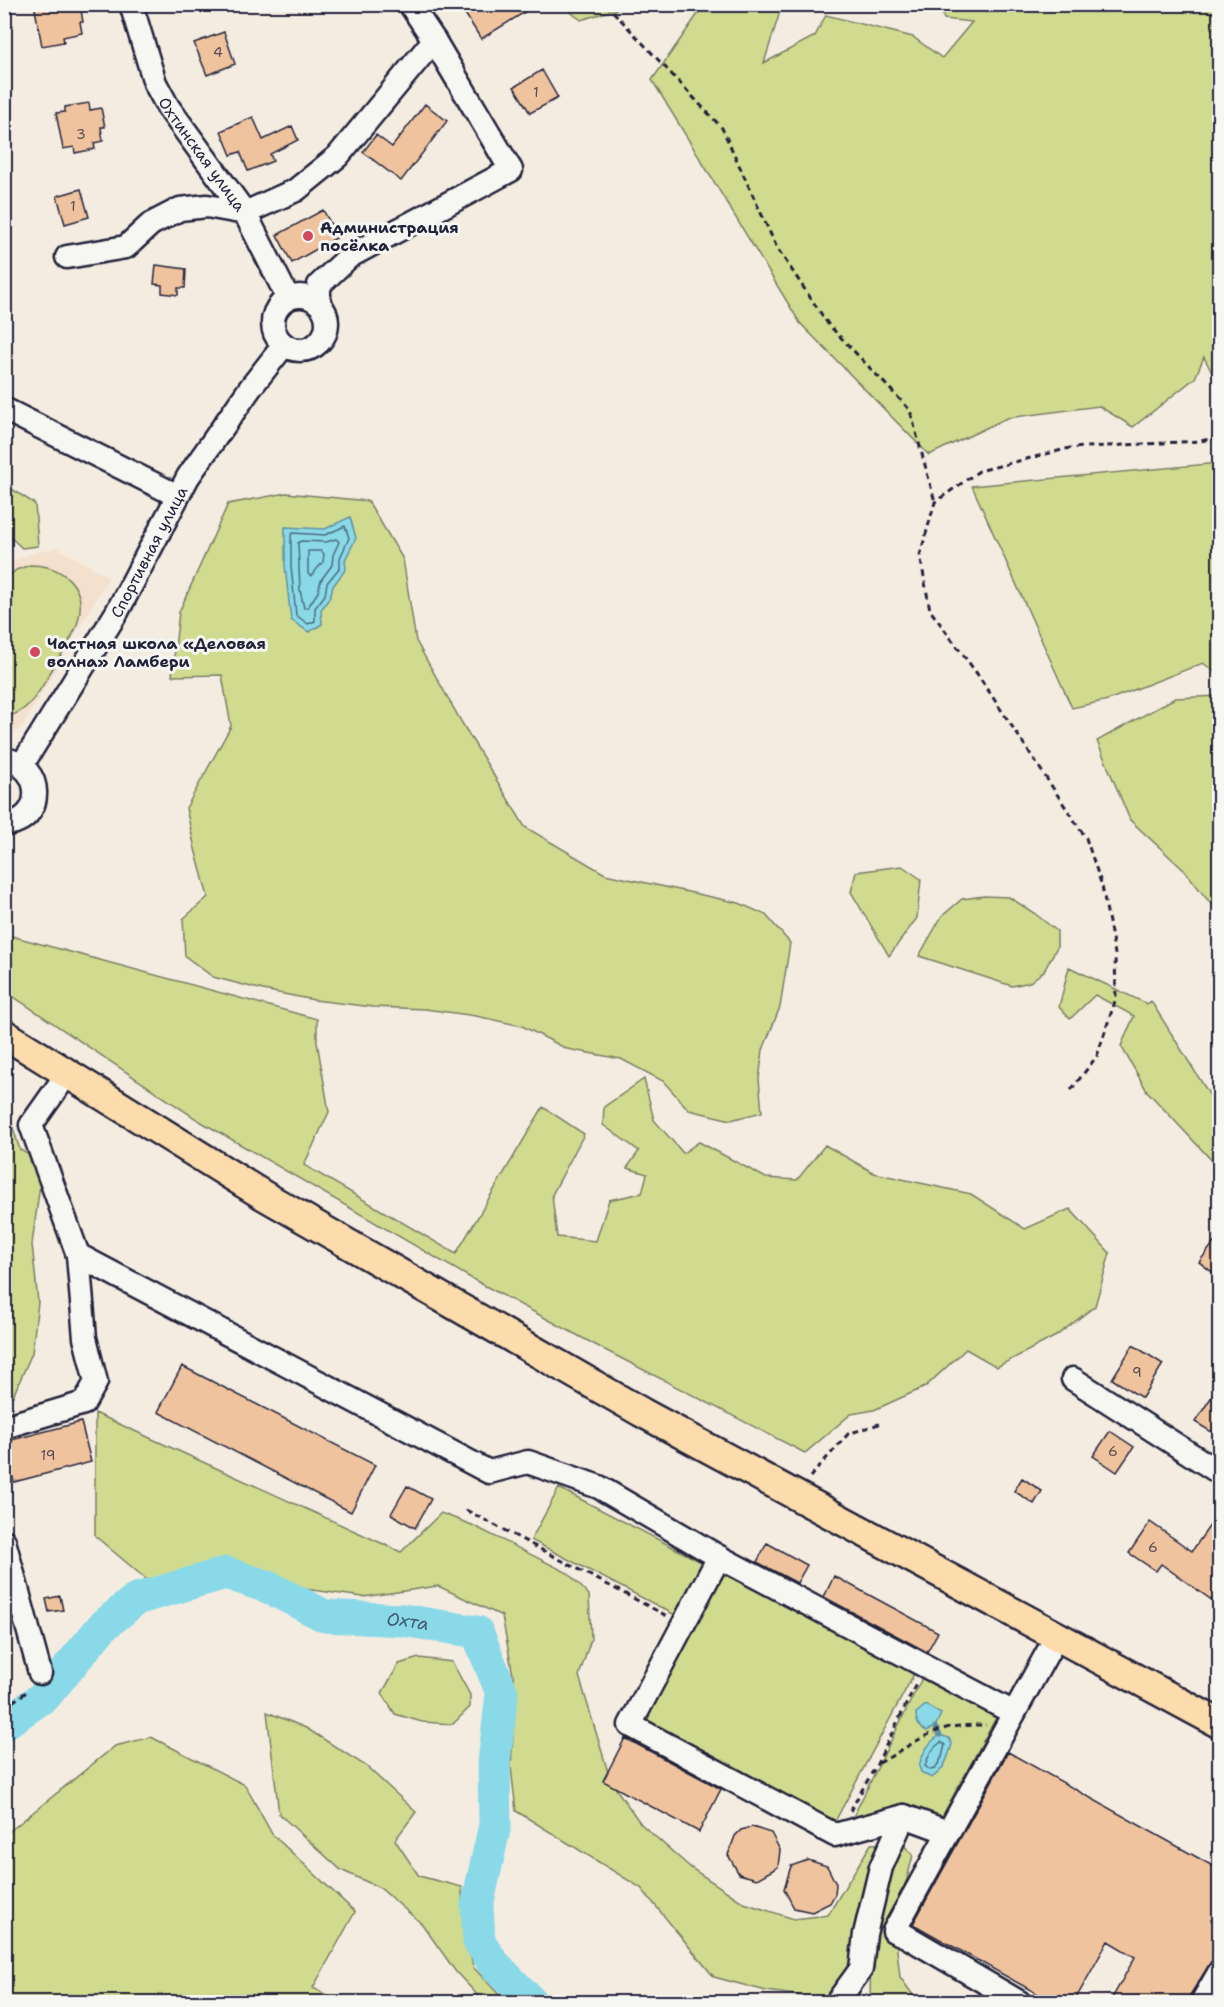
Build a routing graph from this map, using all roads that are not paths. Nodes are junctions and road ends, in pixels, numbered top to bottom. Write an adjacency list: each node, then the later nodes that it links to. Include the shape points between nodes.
1 (131, 4): 4 (street, Охтинская улица, via 155,83 168,107)
2 (410, 4): 3 (street)
3 (434, 40): 4 (street, via 338,156 296,190); 7 (street, via 511,170 350,256 319,285)
4 (245, 213): 5 (street, via 207,206 180,209 151,224 126,247); 6 (street, Охтинская улица)
5 (67, 257)
6 (288, 298): 7 (street, via 307,296); 8 (street, via 274,312 272,326)
7 (319, 302): 8 (street, via 328,326 323,339 313,348 300,351)
8 (284, 345): 10 (street, Спортивная улица)
9 (4, 410): 10 (street)
10 (178, 496): 11 (street, Спортивная улица, via 112,621 53,712)
11 (13, 762): 12 (street, Спортивная улица, via 34,779 36,797 29,813 14,824)
12 (4, 824)
13 (8, 1034): 14 (main road)
14 (68, 1074): 15 (street, via 31,1125); 21 (main road, via 273,1201 644,1413)
15 (78, 1255): 17 (street, via 85,1338 96,1382 84,1403); 20 (street, via 489,1473 528,1462 599,1487)
16 (1073, 1379): 18 (street)
17 (4, 1427)
18 (1220, 1473)
19 (4, 1541): 22 (street)
20 (719, 1557): 23 (street, via 925,1666); 25 (street, via 630,1725 835,1835)
21 (1056, 1637): 23 (street); 24 (main road)
22 (40, 1673)
23 (1011, 1718): 26 (street)
24 (1220, 1724)
25 (904, 1816): 26 (street); 28 (street, via 881,1867 861,1969)
26 (948, 1832): 29 (street, via 894,1931)
27 (1220, 1971): 30 (street)
28 (837, 2002)
29 (1020, 2002)
30 (1202, 2002)

